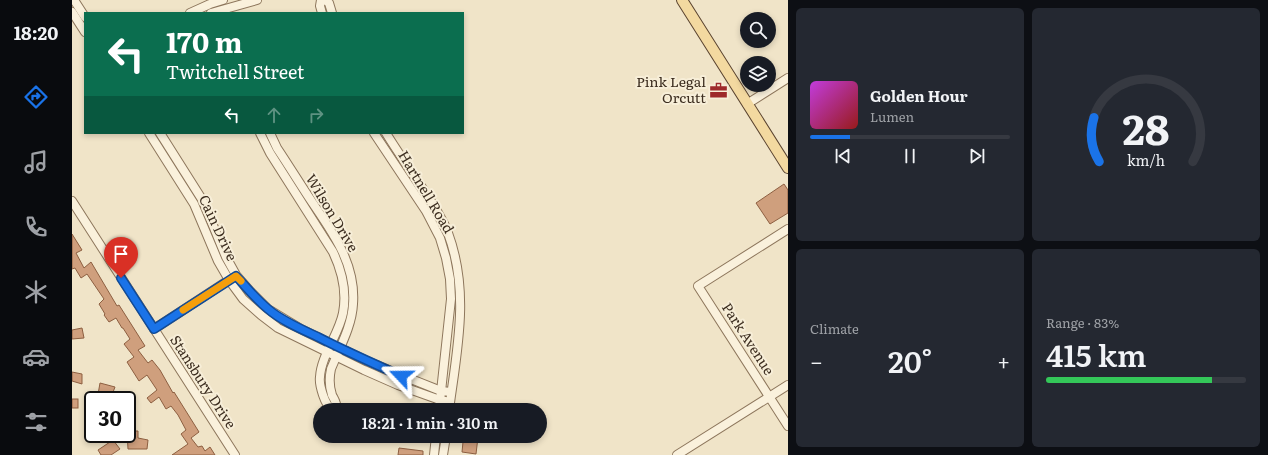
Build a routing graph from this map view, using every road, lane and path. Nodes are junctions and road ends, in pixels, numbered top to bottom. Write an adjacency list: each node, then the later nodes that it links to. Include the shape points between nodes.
1 (74, 0): 13 (street)
2 (257, 0): 7 (street)
3 (321, 0): 11 (street)
4 (325, 0): 12 (street, via 329,3)
5 (682, 0): 16 (main road)
6 (223, 4): 7 (street); 9 (street, via 210,4); 10 (street)
7 (232, 6)
8 (72, 12): 14 (street)
9 (192, 12)
10 (213, 12)
11 (322, 12)
12 (332, 12)
13 (84, 15)
14 (84, 30)
15 (788, 78): 16 (street)
16 (747, 104): 25 (main road)
17 (151, 134): 24 (street, Cain Drive)
18 (161, 134): 23 (street, Cain Drive)
19 (260, 134): 27 (street, Wilson Drive)
20 (270, 134): 26 (street, Wilson Drive)
21 (376, 134): 30 (street, Hartnell Road)
22 (387, 134): 29 (street, Hartnell Road)
23 (174, 155): 24 (street); 32 (street, Cain Drive, via 203,201)
24 (166, 160): 33 (street, Cain Drive, via 194,204 218,261)
25 (788, 168)
26 (302, 186): 27 (street); 36 (street, Wilson Drive, via 336,238 350,270 353,304)
27 (294, 192): 35 (street, Wilson Drive, via 340,267 343,314)
28 (72, 201): 34 (street, Stansbury Drive)
29 (434, 206): 30 (street); 41 (street, Hartnell Road, via 448,232 459,277 459,335)
30 (426, 211): 40 (street, Hartnell Road, via 440,238 450,279 451,299)
31 (788, 229): 42 (street, Park Avenue, via 698,286)
32 (236, 276): 33 (street); 35 (street, Cain Drive, via 268,309)
33 (229, 280): 34 (street); 37 (street, Cain Drive, via 244,299 278,328)
34 (154, 329): 52 (street, Stansbury Drive)
35 (331, 344): 36 (street, Cain Drive); 37 (street, Wilson Drive)
36 (340, 348): 38 (street, Wilson Drive); 40 (street, Cain Drive, via 401,376)
37 (328, 352): 38 (street, Cain Drive); 44 (street, Wilson Drive, via 320,376 320,386)
38 (336, 357): 43 (street, Cain Drive, via 398,385); 45 (street, Wilson Drive, via 329,384)
39 (788, 385): 42 (street)
40 (442, 391): 41 (street, Cain Drive); 43 (street, Hartnell Road)
41 (451, 392): 48 (street, Hartnell Road)
42 (769, 396): 49 (street, Park Avenue); 55 (street)
43 (440, 400): 46 (street, Hartnell Road); 47 (street, Cain Drive)
44 (326, 403)
45 (336, 403)
46 (440, 403)
47 (445, 403)
48 (450, 403)
49 (788, 426)
50 (435, 443): 53 (street)
51 (445, 443): 54 (street)
52 (235, 455)
53 (434, 455)
54 (443, 455)
55 (677, 455)

